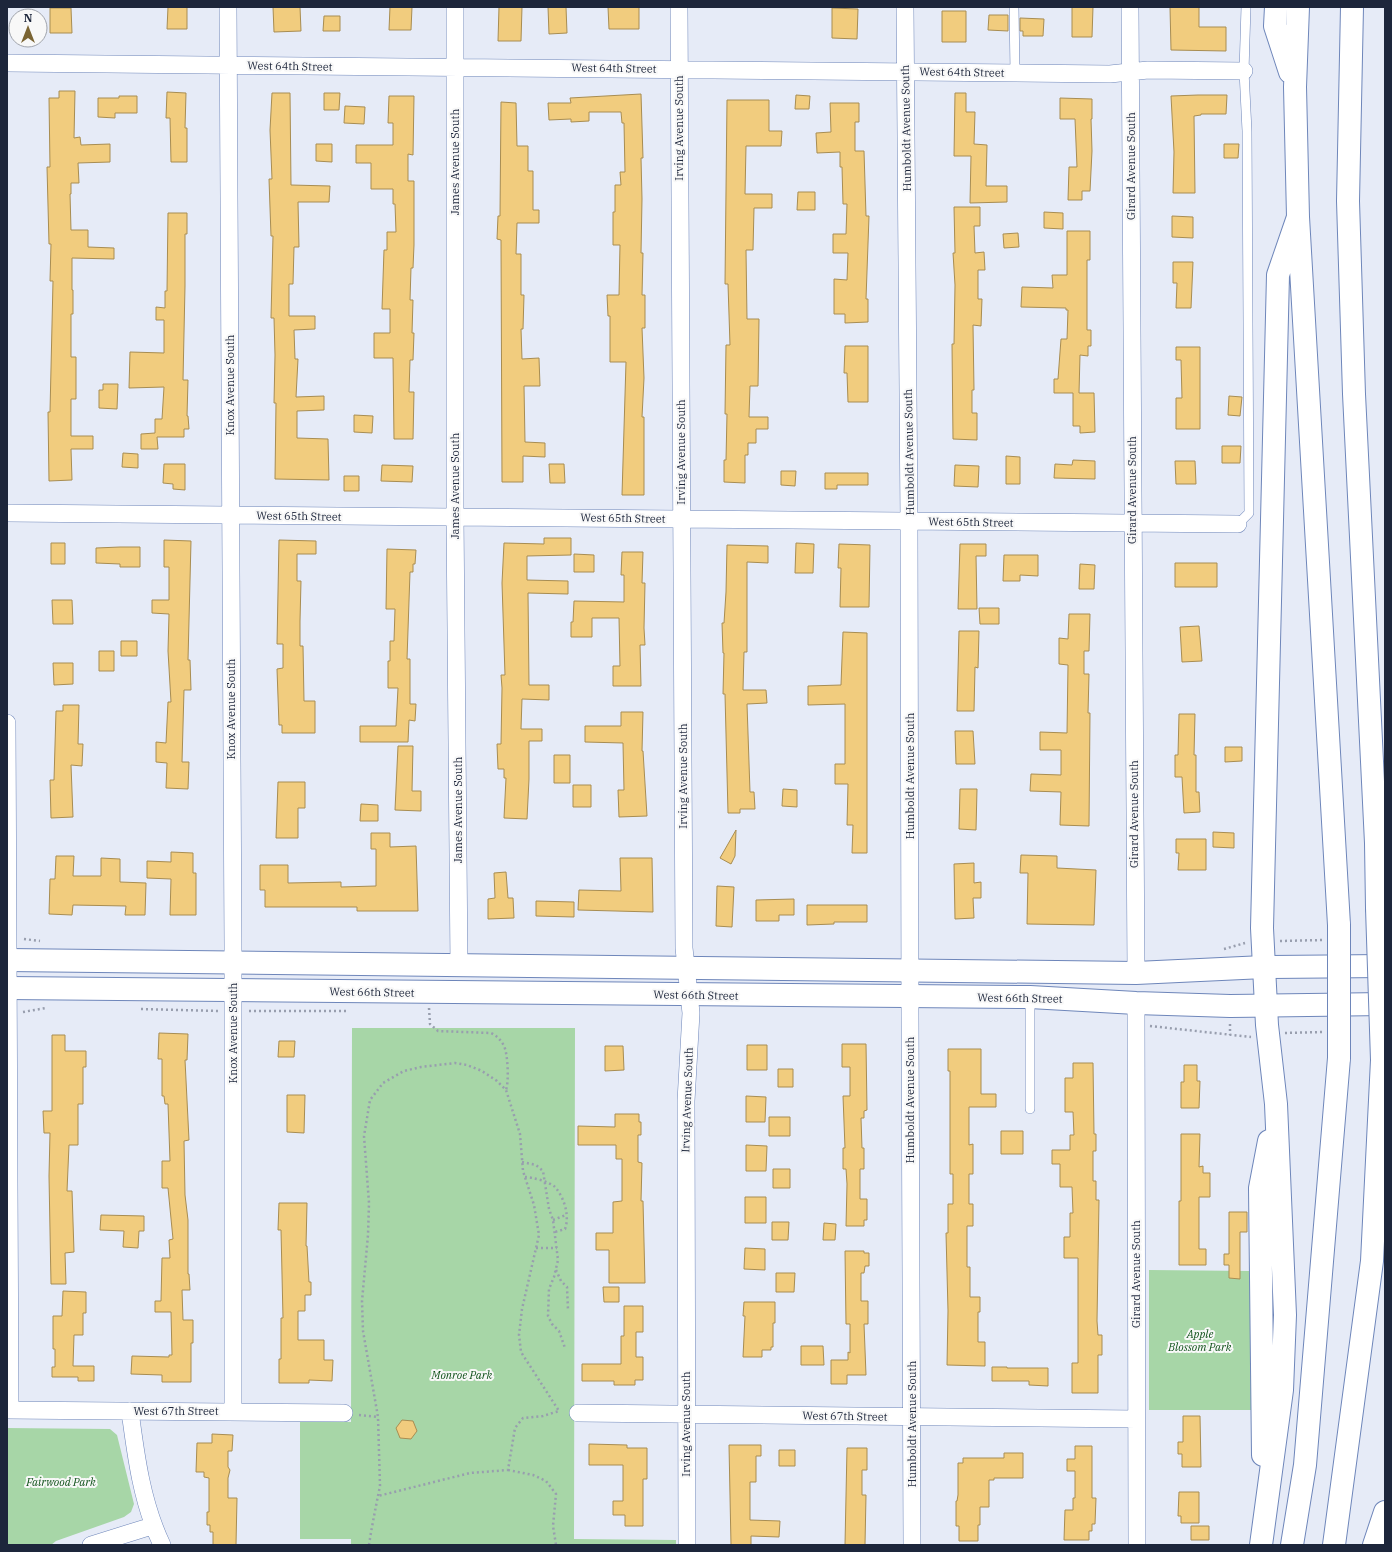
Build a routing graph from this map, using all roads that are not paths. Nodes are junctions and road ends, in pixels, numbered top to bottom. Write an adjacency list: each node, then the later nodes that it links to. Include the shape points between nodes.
1 (228, 7): 12 (street, Knox Avenue South)
2 (455, 7): 13 (street, James Avenue South)
3 (679, 7): 14 (street, Irving Avenue South)
4 (905, 7): 16 (street, Humboldt Avenue South)
5 (1014, 7): 18 (lane)
6 (1130, 7): 17 (street, Girard Avenue South)
7 (1246, 7): 15 (lane)
8 (1276, 7): 19 (main road, via 1275,26)
9 (1298, 7): 19 (main road)
10 (1352, 7): 30 (main road, via 1348,201 1354,394)
11 (7, 63): 12 (street, West 64th Street)
12 (228, 65): 13 (street, West 64th Street); 22 (street, Knox Avenue South)
13 (455, 67): 14 (street, West 64th Street); 23 (street, James Avenue South)
14 (679, 69): 16 (street, West 64th Street); 24 (street, Irving Avenue South)
15 (1244, 71): 17 (street, West 64th Street); 27 (lane, via 1247,131 1249,512)
16 (905, 72): 18 (street, West 64th Street); 25 (street, Humboldt Avenue South)
17 (1130, 72): 18 (street, West 64th Street); 26 (street, Girard Avenue South)
18 (1015, 73)
19 (1294, 86): 20 (main road)
20 (1298, 217): 36 (main road, via 1278,275 1262,928); 64 (main road, bridge, via 1339,924 1339,1058 1305,1465)
21 (7, 513): 22 (street, West 65th Street)
22 (230, 515): 23 (street, West 65th Street); 32 (street, Knox Avenue South)
23 (455, 517): 24 (street, West 65th Street); 33 (street, James Avenue South)
24 (682, 519): 25 (street, West 65th Street); 35 (street, Irving Avenue South)
25 (909, 521): 26 (street, West 65th Street); 37 (street, Humboldt Avenue South)
26 (1132, 523): 27 (street, West 65th Street); 38 (street, Girard Avenue South)
27 (1238, 524)
28 (7, 724): 31 (street)
29 (1385, 805): 30 (main road)
30 (1376, 843): 65 (main road, bridge, via 1382,1060 1372,1261)
31 (8, 960): 32 (main road); 39 (street)
32 (233, 963): 33 (main road); 40 (street, Knox Avenue South)
33 (459, 966): 35 (main road)
34 (1385, 966): 36 (main road)
35 (686, 967): 37 (main road); 41 (street, Irving Avenue South)
36 (1264, 967): 38 (main road); 45 (main road)
37 (910, 970): 38 (main road); 42 (street, Humboldt Avenue South)
38 (1136, 973)
39 (8, 988): 40 (main road, West 66th Street); 48 (street)
40 (233, 991): 41 (main road, West 66th Street); 50 (street, Knox Avenue South)
41 (689, 995): 42 (main road, West 66th Street); 53 (street, Irving Avenue South, via 691,1013 686,1101)
42 (910, 997): 43 (main road, West 66th Street); 54 (street, Humboldt Avenue South)
43 (1030, 997): 46 (main road, West 66th Street); 47 (lane)
44 (1385, 1004): 45 (main road, West 66th Street)
45 (1266, 1005): 46 (main road, West 66th Street); 63 (main road, via 1276,1104 1285,1315 1282,1390)
46 (1136, 1013): 55 (street, Girard Avenue South)
47 (1030, 1109)
48 (8, 1410): 49 (street, West 67th Street)
49 (130, 1411): 50 (street, West 67th Street); 57 (street, via 137,1464)
50 (233, 1412): 51 (street, West 67th Street)
51 (344, 1413)
52 (578, 1413): 53 (street, West 67th Street)
53 (686, 1414): 54 (street, West 67th Street); 60 (street, Irving Avenue South)
54 (912, 1417): 55 (street, West 67th Street); 61 (street, Humboldt Avenue South)
55 (1136, 1419): 62 (street, Girard Avenue South)
56 (1385, 1512): 66 (main road)
57 (152, 1526): 58 (street); 59 (street)
58 (91, 1545)
59 (162, 1545)
60 (687, 1545)
61 (912, 1545)
62 (1137, 1545)
63 (1260, 1545)
64 (1292, 1545)
65 (1334, 1545)
66 (1374, 1545)

